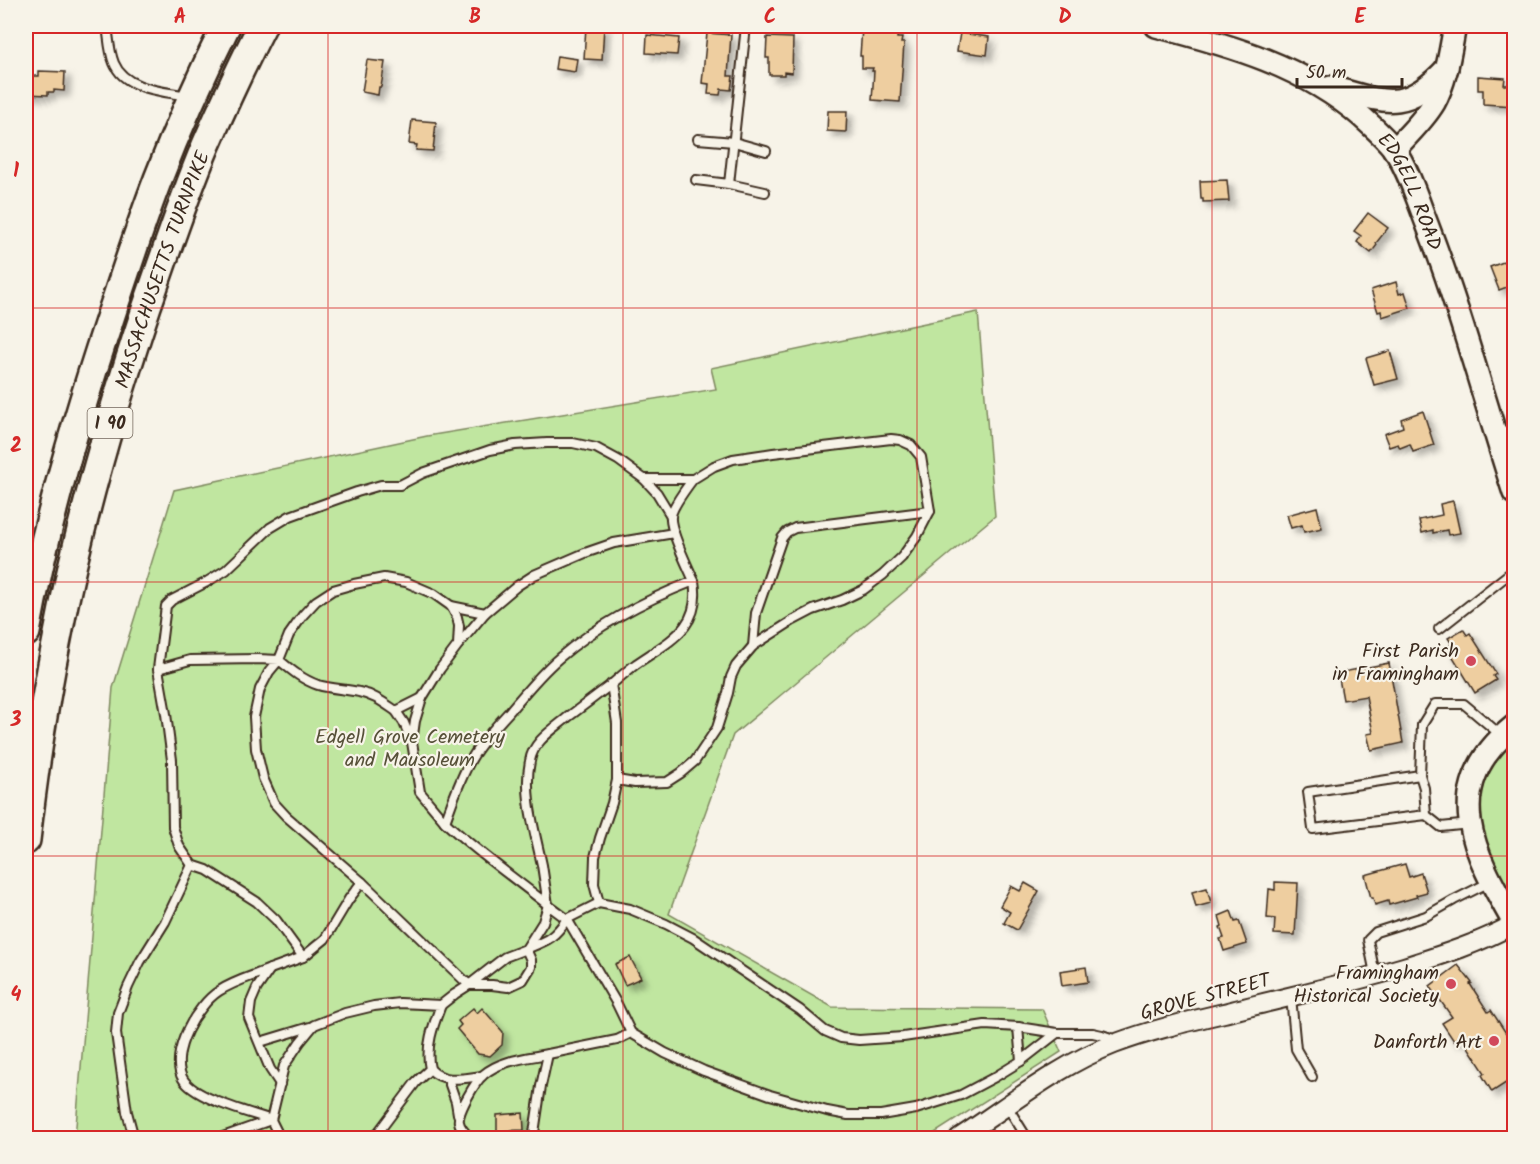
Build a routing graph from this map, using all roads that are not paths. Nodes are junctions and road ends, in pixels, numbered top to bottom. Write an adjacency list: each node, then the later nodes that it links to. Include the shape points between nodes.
1 (108, 26): 9 (lane, via 114,64 127,79)
2 (226, 26): 9 (highway, MASSACHUSETTS TURNPIKE / I 90)
3 (262, 26): 44 (highway, MASSACHUSETTS TURNPIKE / I 90, via 187,194 108,432 58,633)
4 (746, 26): 11 (lane)
5 (1156, 26): 8 (main road, EDGELL ROAD, via 1253,54)
6 (1455, 26): 7 (main road)
7 (1447, 68): 8 (main road, via 1405,99 1368,98); 12 (main road, via 1433,104)
8 (1312, 82): 12 (main road, EDGELL ROAD, via 1354,110)
9 (192, 96): 29 (highway, MASSACHUSETTS TURNPIKE / I 90, via 157,180 92,373 62,472)
10 (698, 140): 11 (lane)
11 (734, 142): 13 (lane); 15 (lane)
12 (1394, 150): 17 (main road, EDGELL ROAD, via 1438,249)
13 (766, 151)
14 (696, 180): 15 (lane)
15 (729, 184): 16 (lane)
16 (765, 192)
17 (1506, 436): 20 (main road, EDGELL ROAD)
18 (644, 479): 19 (lane); 22 (lane); 33 (lane, via 596,448 573,443 515,445 443,465 400,485 381,485 290,516 270,528 226,570 166,606)
19 (693, 479): 21 (lane, via 733,459 900,440 911,445 921,457); 22 (lane)
20 (1515, 493)
21 (930, 511): 31 (lane, via 902,557 883,575 863,590 813,610); 31 (lane, via 787,532 756,613)
22 (671, 516): 23 (lane)
23 (674, 533): 25 (lane); 27 (lane, via 614,543 585,553 534,575)
24 (1515, 570): 28 (lane)
25 (693, 580): 34 (lane, via 696,601 681,631); 42 (lane, via 628,610 559,658 472,758)
26 (451, 606): 27 (lane); 30 (lane, via 459,626); 32 (lane, via 406,582 384,578 354,584 316,601 289,635)
27 (485, 613): 30 (lane)
28 (1439, 628)
29 (26, 632)
30 (458, 645): 35 (lane)
31 (753, 646): 40 (lane, via 736,666 717,728 695,761 667,782)
32 (279, 660): 33 (lane, via 190,660); 36 (lane, via 306,680 361,692); 47 (lane, via 260,689 254,717 263,778 274,803 286,816)
33 (158, 669): 45 (lane, via 172,760 173,827 179,846)
34 (611, 684): 40 (lane, via 617,723); 49 (lane, via 554,729 535,747 530,760 531,813)
35 (423, 698): 36 (lane); 38 (lane)
36 (396, 711): 38 (lane)
37 (1508, 731): 39 (lane, via 1464,704 1435,704 1422,725); 43 (main road, via 1477,770 1470,797)
38 (412, 742): 42 (lane, via 420,792)
39 (1420, 775): 41 (lane); 41 (lane, via 1308,792 1313,829)
40 (617, 780): 48 (lane, via 595,857 594,884)
41 (1426, 815): 43 (lane, via 1440,826)
42 (445, 822): 49 (lane)
43 (1470, 824): 46 (main road)
44 (26, 840)
45 (192, 865): 53 (lane, via 207,870 257,902 276,920); 75 (lane, via 118,1012 116,1033)
46 (1491, 881): 51 (main road); 55 (lane, via 1426,916 1376,932 1368,940)
47 (362, 882): 53 (lane, via 325,939); 56 (lane)
48 (599, 903): 50 (lane); 60 (lane, via 630,909 693,938 825,1031 841,1038 892,1038 985,1025)
49 (548, 905): 50 (lane); 52 (lane, via 543,922)
50 (567, 919): 52 (lane, via 558,933); 61 (lane)
51 (1515, 924): 55 (street, GROVE STREET, via 1462,948)
52 (526, 949): 56 (lane, via 505,957); 56 (lane, via 531,967 523,980 508,987)
53 (303, 957): 54 (lane)
54 (270, 969): 63 (lane, via 251,1002 249,1018); 74 (lane, via 219,991 205,1003 191,1021 181,1046 179,1066 184,1080 195,1090)
55 (1376, 975): 57 (street, GROVE STREET)
56 (469, 986): 58 (lane)
57 (1291, 997): 64 (street, GROVE STREET); 69 (lane, via 1296,1049)
58 (441, 1005): 59 (lane, via 374,1006); 67 (lane, via 428,1052)
59 (314, 1025): 63 (lane); 71 (lane, via 284,1066)
60 (1018, 1027): 62 (lane); 66 (lane)
61 (631, 1033): 65 (lane, via 617,1040); 66 (lane, via 704,1071 770,1095 848,1115 916,1109 961,1095)
62 (1057, 1033): 64 (lane, via 1093,1033 1111,1038); 66 (lane)
63 (260, 1042): 71 (lane)
64 (1116, 1044): 72 (street, GROVE STREET, via 1059,1070)
65 (548, 1054): 68 (lane, via 509,1062); 80 (lane)
66 (1021, 1061)
67 (430, 1069): 70 (lane); 78 (lane)
68 (482, 1076): 70 (lane); 73 (lane)
69 (1312, 1077)
70 (448, 1079): 73 (lane)
71 (280, 1084): 74 (lane)
72 (1007, 1106): 81 (street, GROVE STREET); 82 (lane)
73 (458, 1116): 79 (lane, via 461,1129)
74 (271, 1120): 76 (lane); 77 (lane)
75 (134, 1138)
76 (220, 1138)
77 (284, 1138)
78 (374, 1138)
79 (470, 1138)
80 (531, 1138)
81 (959, 1138)
82 (1027, 1138)

